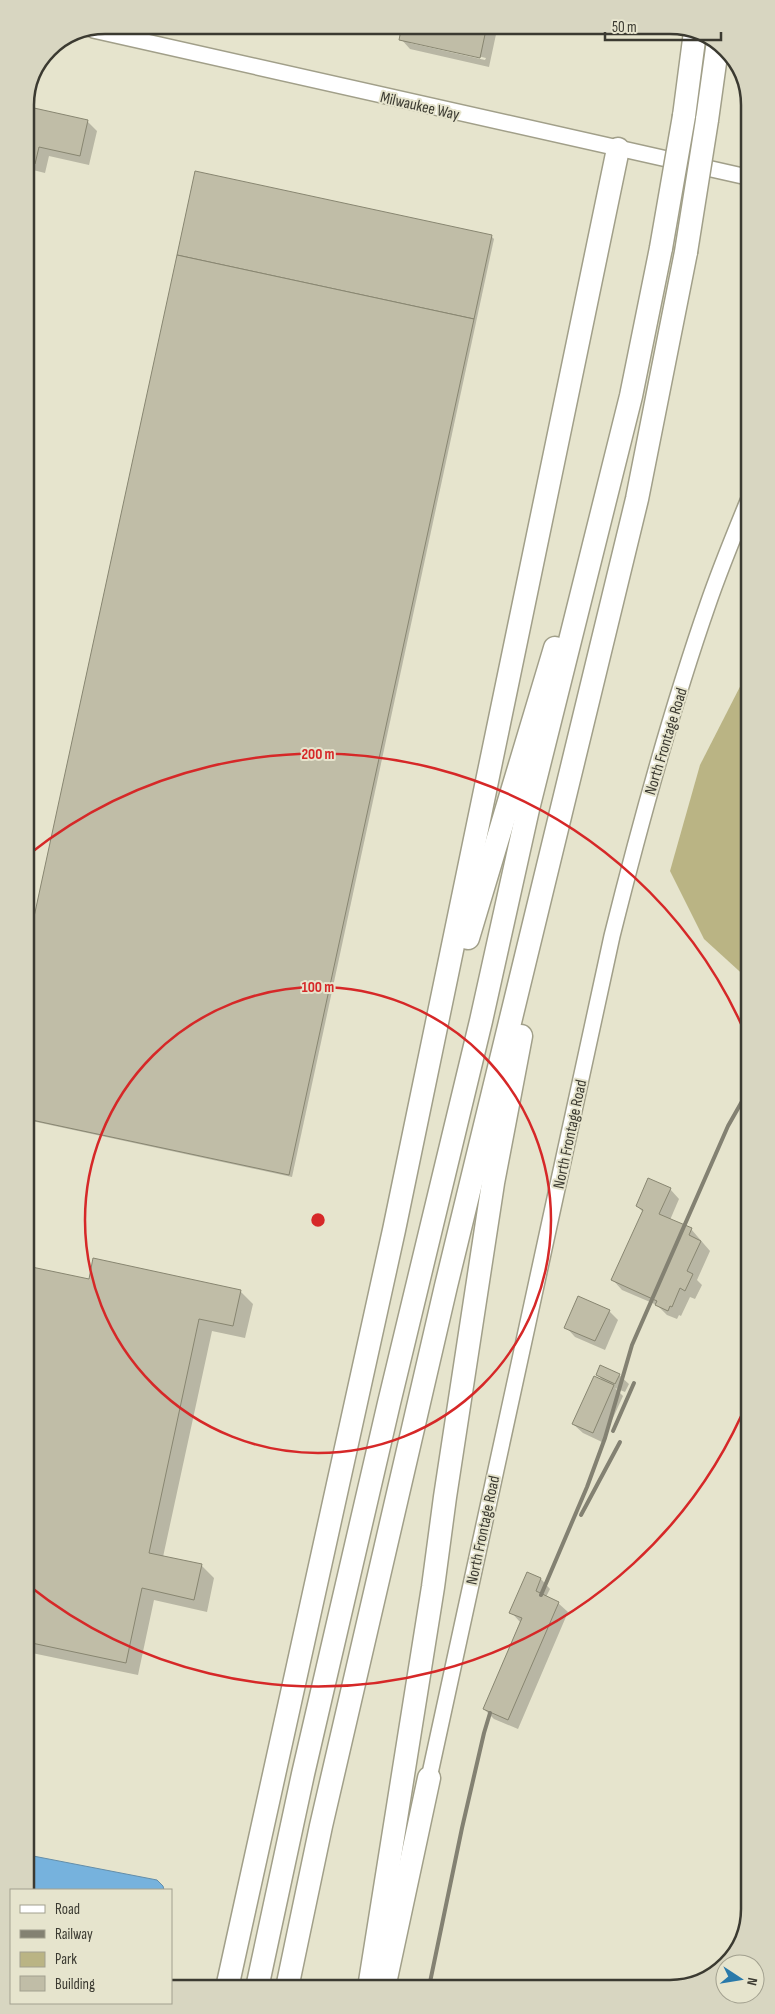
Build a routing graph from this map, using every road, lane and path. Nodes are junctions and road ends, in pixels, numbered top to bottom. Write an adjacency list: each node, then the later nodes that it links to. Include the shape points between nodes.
1 (114, 34): 4 (street, Milwaukee Way)
2 (694, 38): 6 (highway, bridge, via 662,248)
3 (717, 51): 8 (highway, bridge, via 686,252 637,499)
4 (618, 149): 5 (street, Milwaukee Way); 9 (highway)
5 (741, 176)
6 (631, 396): 9 (highway, via 469,933); 12 (highway, via 528,808 481,1021 302,1774)
7 (741, 519): 10 (street, North Frontage Road, via 708,603 665,738 612,936)
8 (578, 738): 13 (highway, via 442,1306); 14 (highway, via 493,1183 434,1587)
9 (394, 1230): 11 (highway)
10 (429, 1778): 15 (highway)
11 (229, 1980)
12 (259, 1980)
13 (288, 1980)
14 (370, 1980)
15 (386, 1980)

